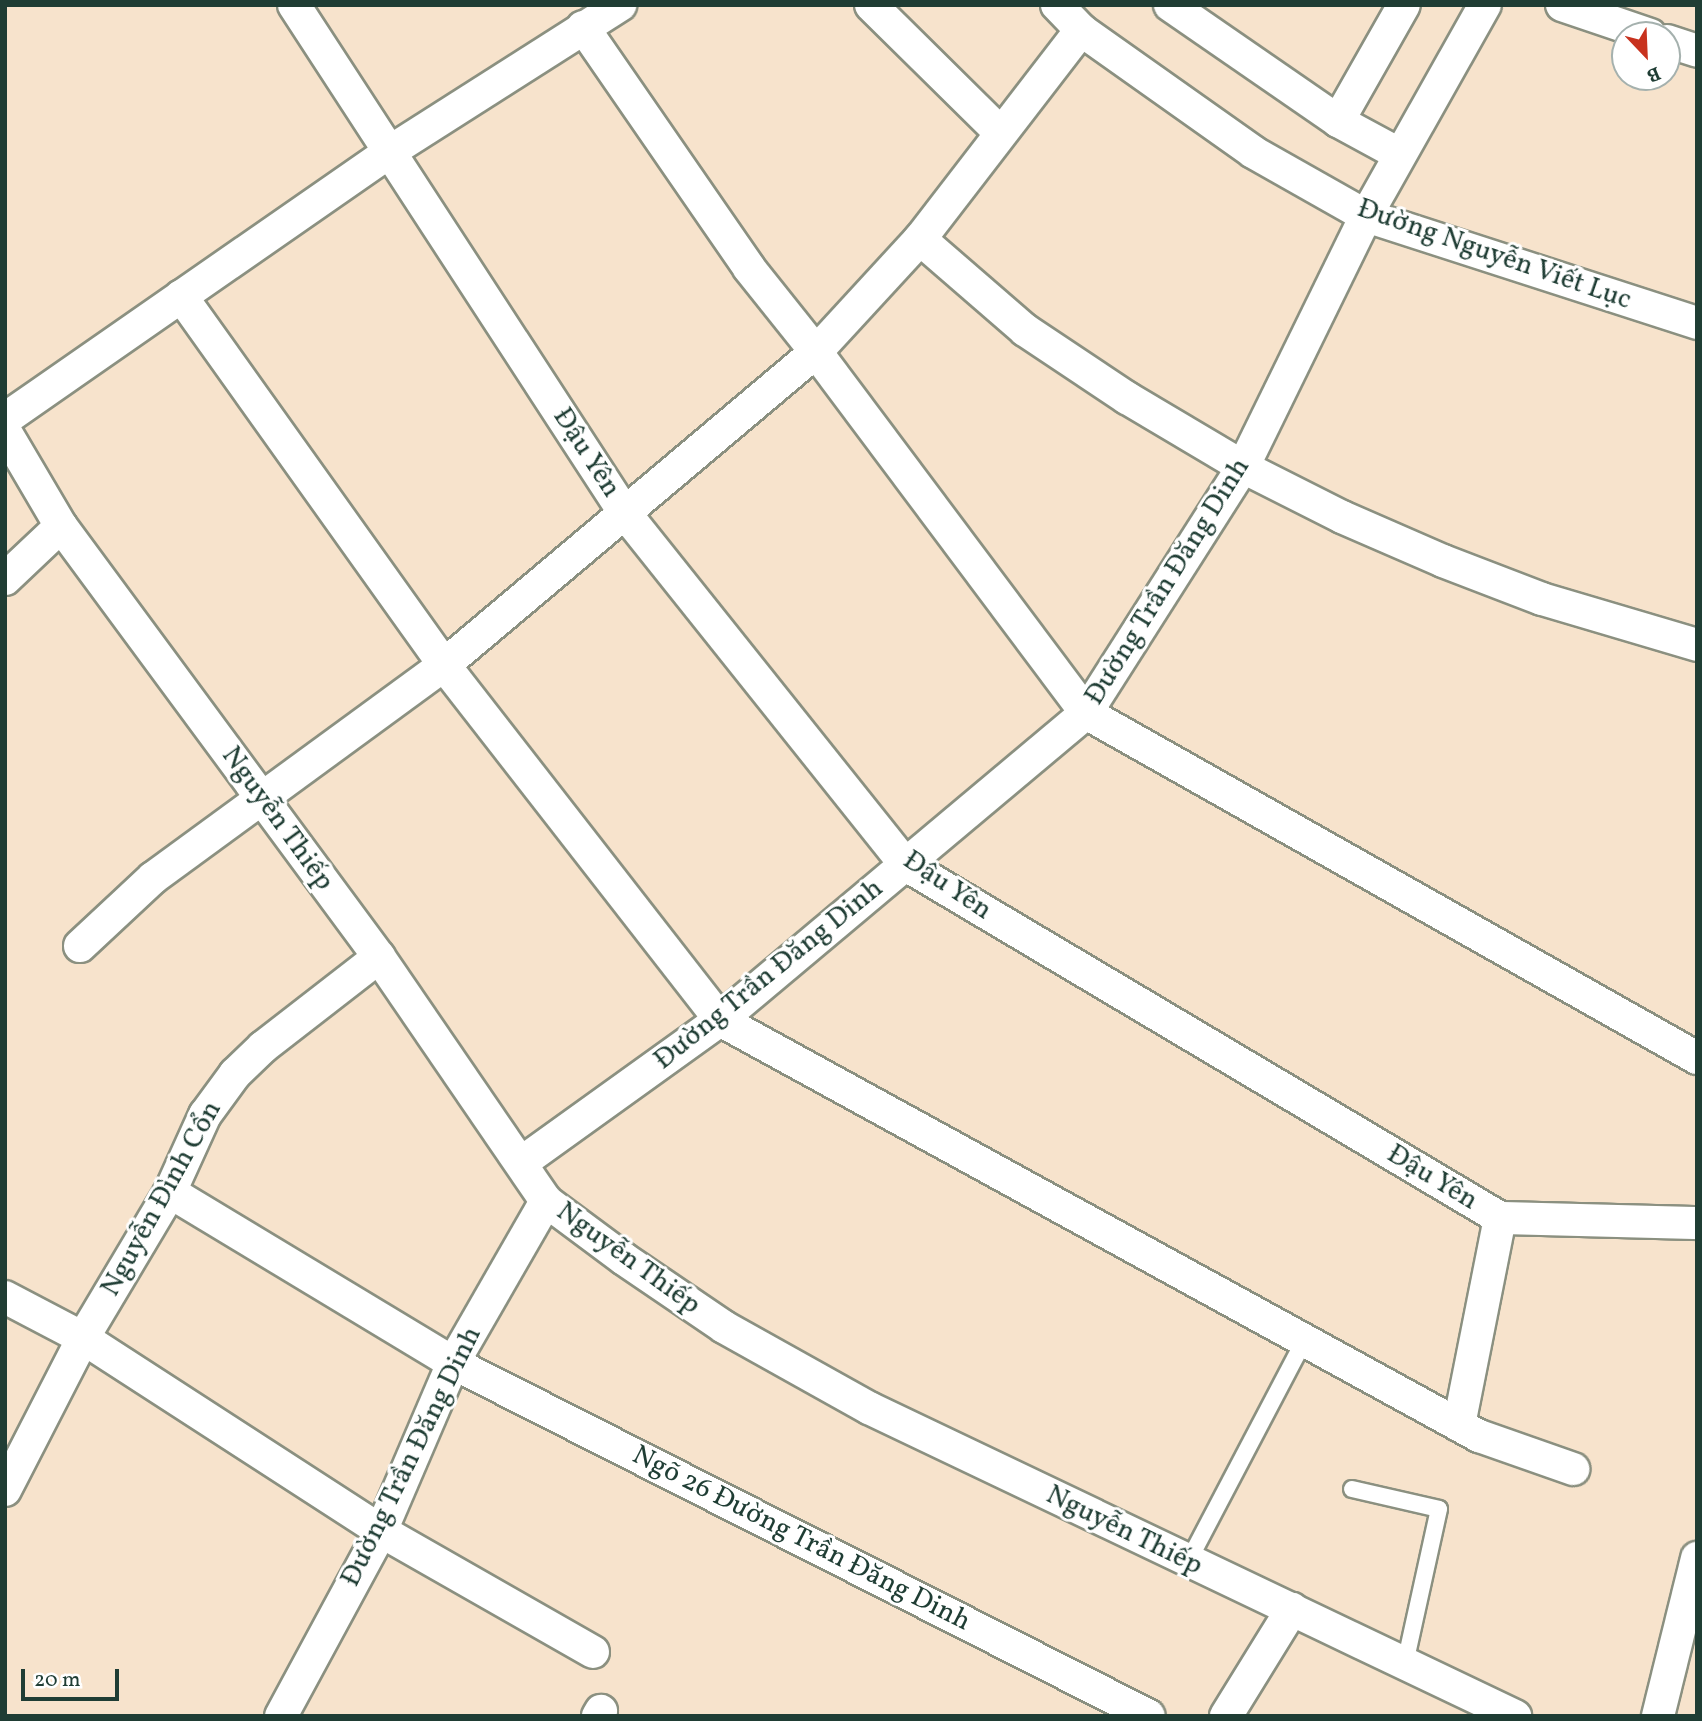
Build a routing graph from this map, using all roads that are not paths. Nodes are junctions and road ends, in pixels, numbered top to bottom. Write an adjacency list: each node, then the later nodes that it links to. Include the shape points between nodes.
1 (294, 5): 14 (street, Đậu Yên)
2 (620, 5): 10 (street)
3 (871, 5): 13 (street)
4 (1056, 5): 11 (street, Đường Nguyễn Viết Lục)
5 (1170, 5): 12 (street)
6 (1404, 5): 12 (street)
7 (1485, 5): 15 (street, Đường Trần Đăng Dinh)
8 (1562, 5): 9 (street)
9 (1611, 22)
10 (583, 27): 14 (street); 20 (street, via 749,268)
11 (1081, 30): 13 (street); 16 (street, Đường Nguyễn Viết Lục, via 1253,152)
12 (1338, 121): 15 (street)
13 (1002, 133): 17 (street)
14 (391, 151): 18 (street); 24 (street, Đậu Yên)
15 (1399, 154): 16 (street, Đường Trần Đăng Dinh)
16 (1366, 216): 19 (street, Đường Nguyễn Viết Lục); 23 (street, Đường Trần Đăng Dinh)
17 (920, 239): 20 (street); 23 (street, via 1025,330)
18 (181, 296): 21 (street); 28 (street)
19 (1697, 323)
20 (816, 352): 24 (street); 29 (street)
21 (5, 419)
22 (5, 431): 25 (street, Nguyễn Thiếp)
23 (1243, 467): 27 (street, via 1444,561 1542,599); 29 (street, Đường Trần Đăng Dinh)
24 (624, 512): 28 (street); 31 (street, Đậu Yên)
25 (61, 526): 26 (street); 30 (street, Nguyễn Thiếp)
26 (5, 579)
27 (1697, 645)
28 (443, 665): 30 (street); 34 (street)
29 (1086, 713): 31 (street, Đường Trần Đăng Dinh); 35 (street)
30 (261, 798): 32 (street, via 153,878); 33 (street, Nguyễn Thiếp)
31 (906, 865): 34 (street, Đường Trần Đăng Dinh); 39 (street, Đậu Yên)
32 (80, 946)
33 (379, 957): 36 (street, Nguyễn Thiếp); 37 (street, Nguyễn Đình Cổn, via 287,1025 235,1074 205,1115)
34 (720, 1020): 36 (street, Đường Trần Đăng Dinh); 43 (street)
35 (1697, 1058)
36 (521, 1163): 38 (street, Nguyễn Thiếp)
37 (170, 1192): 42 (street, Nguyễn Đình Cổn); 44 (street, Ngõ 26 Đường Trần Đăng Dinh)
38 (547, 1201): 44 (street, Đường Trần Đăng Dinh); 51 (street, Nguyễn Thiếp, via 736,1334 869,1408)
39 (1500, 1219): 40 (street, Đậu Yên); 45 (street)
40 (1697, 1223)
41 (5, 1297): 42 (street)
42 (83, 1338): 48 (street, Nguyễn Đình Cổn); 49 (street)
43 (1304, 1341): 45 (street); 51 (lane)
44 (453, 1363): 49 (street, Đường Trần Đăng Dinh); 56 (street, Ngõ 26 Đường Trần Đăng Dinh)
45 (1459, 1425): 46 (street)
46 (1573, 1469)
47 (1352, 1489): 54 (lane, via 1439,1509)
48 (5, 1490)
49 (382, 1531): 53 (street); 55 (street, Đường Trần Đăng Dinh)
50 (1697, 1558): 59 (street)
51 (1188, 1562): 52 (street, Nguyễn Thiếp)
52 (1292, 1609): 54 (street, Nguyễn Thiếp); 57 (street)
53 (593, 1653)
54 (1405, 1663): 58 (street, Nguyễn Thiếp)
55 (281, 1716)
56 (1149, 1716)
57 (1226, 1716)
58 (1515, 1716)
59 (1658, 1716)

